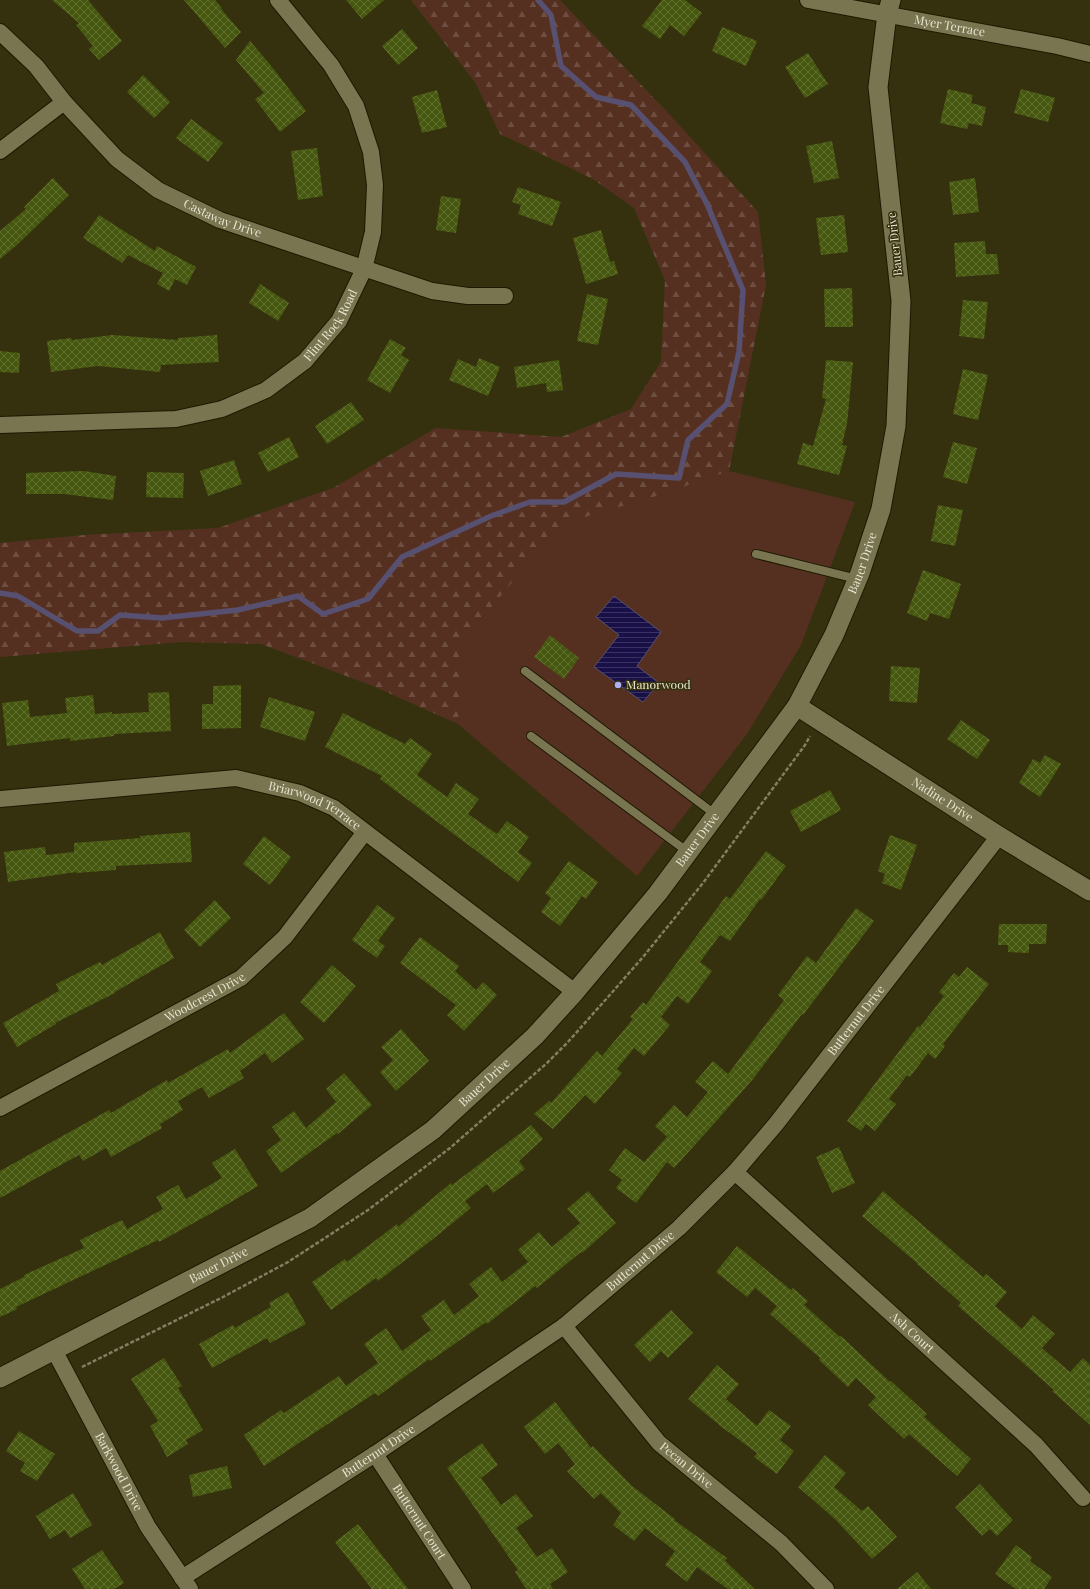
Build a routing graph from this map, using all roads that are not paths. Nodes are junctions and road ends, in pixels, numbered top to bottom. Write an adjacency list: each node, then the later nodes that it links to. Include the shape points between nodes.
1 (278, 0): 8 (street, Flint Rock Road, via 331,65 356,106 371,152 375,185 373,232)
2 (808, 0): 3 (street, Myer Terrace)
3 (889, 7): 5 (street, Myer Terrace); 12 (street, Bauer Drive, via 878,87 901,301 896,426 881,509)
4 (0, 32): 6 (street, Castaway Drive, via 36,66)
5 (1090, 54)
6 (64, 102): 7 (street); 8 (street, Castaway Drive, via 117,160 158,190 220,220)
7 (0, 151)
8 (364, 269): 9 (street, Castaway Drive, via 432,291 468,296); 10 (street, Flint Rock Road, via 339,321 305,361 266,390 222,409 176,419)
9 (505, 296)
10 (0, 425)
11 (756, 554): 12 (lane)
12 (857, 579): 14 (street, Bauer Drive, via 834,635)
13 (525, 671): 17 (lane)
14 (797, 706): 17 (street, Bauer Drive); 19 (street, Nadine Drive)
15 (531, 736): 20 (lane)
16 (0, 799): 18 (street, Briarwood Terrace, via 236,778 300,793 334,808)
17 (716, 815): 20 (street, Bauer Drive)
18 (365, 832): 22 (street, Briarwood Terrace); 23 (street, Woodcrest Drive, via 286,937 241,978)
19 (999, 836): 21 (street, Nadine Drive); 24 (street, Butternut Drive, via 781,1118)
20 (688, 852): 22 (street, Bauer Drive, via 658,893)
21 (1090, 891)
22 (575, 992): 26 (street, Bauer Drive, via 535,1036 433,1130 310,1218)
23 (0, 1108)
24 (735, 1172): 25 (street, Butternut Drive, via 679,1228); 29 (street, Ash Court, via 1036,1445)
25 (564, 1326): 28 (street, Butternut Drive); 32 (street, Pecan Drive, via 659,1443 781,1544)
26 (54, 1350): 27 (street, Bauer Drive); 30 (street, Barkwood Drive, via 148,1527)
27 (0, 1378)
28 (376, 1454): 30 (street, Butternut Drive); 31 (street, Butternut Court)
29 (1083, 1498)
30 (186, 1583)
31 (463, 1589)
32 (826, 1589)

